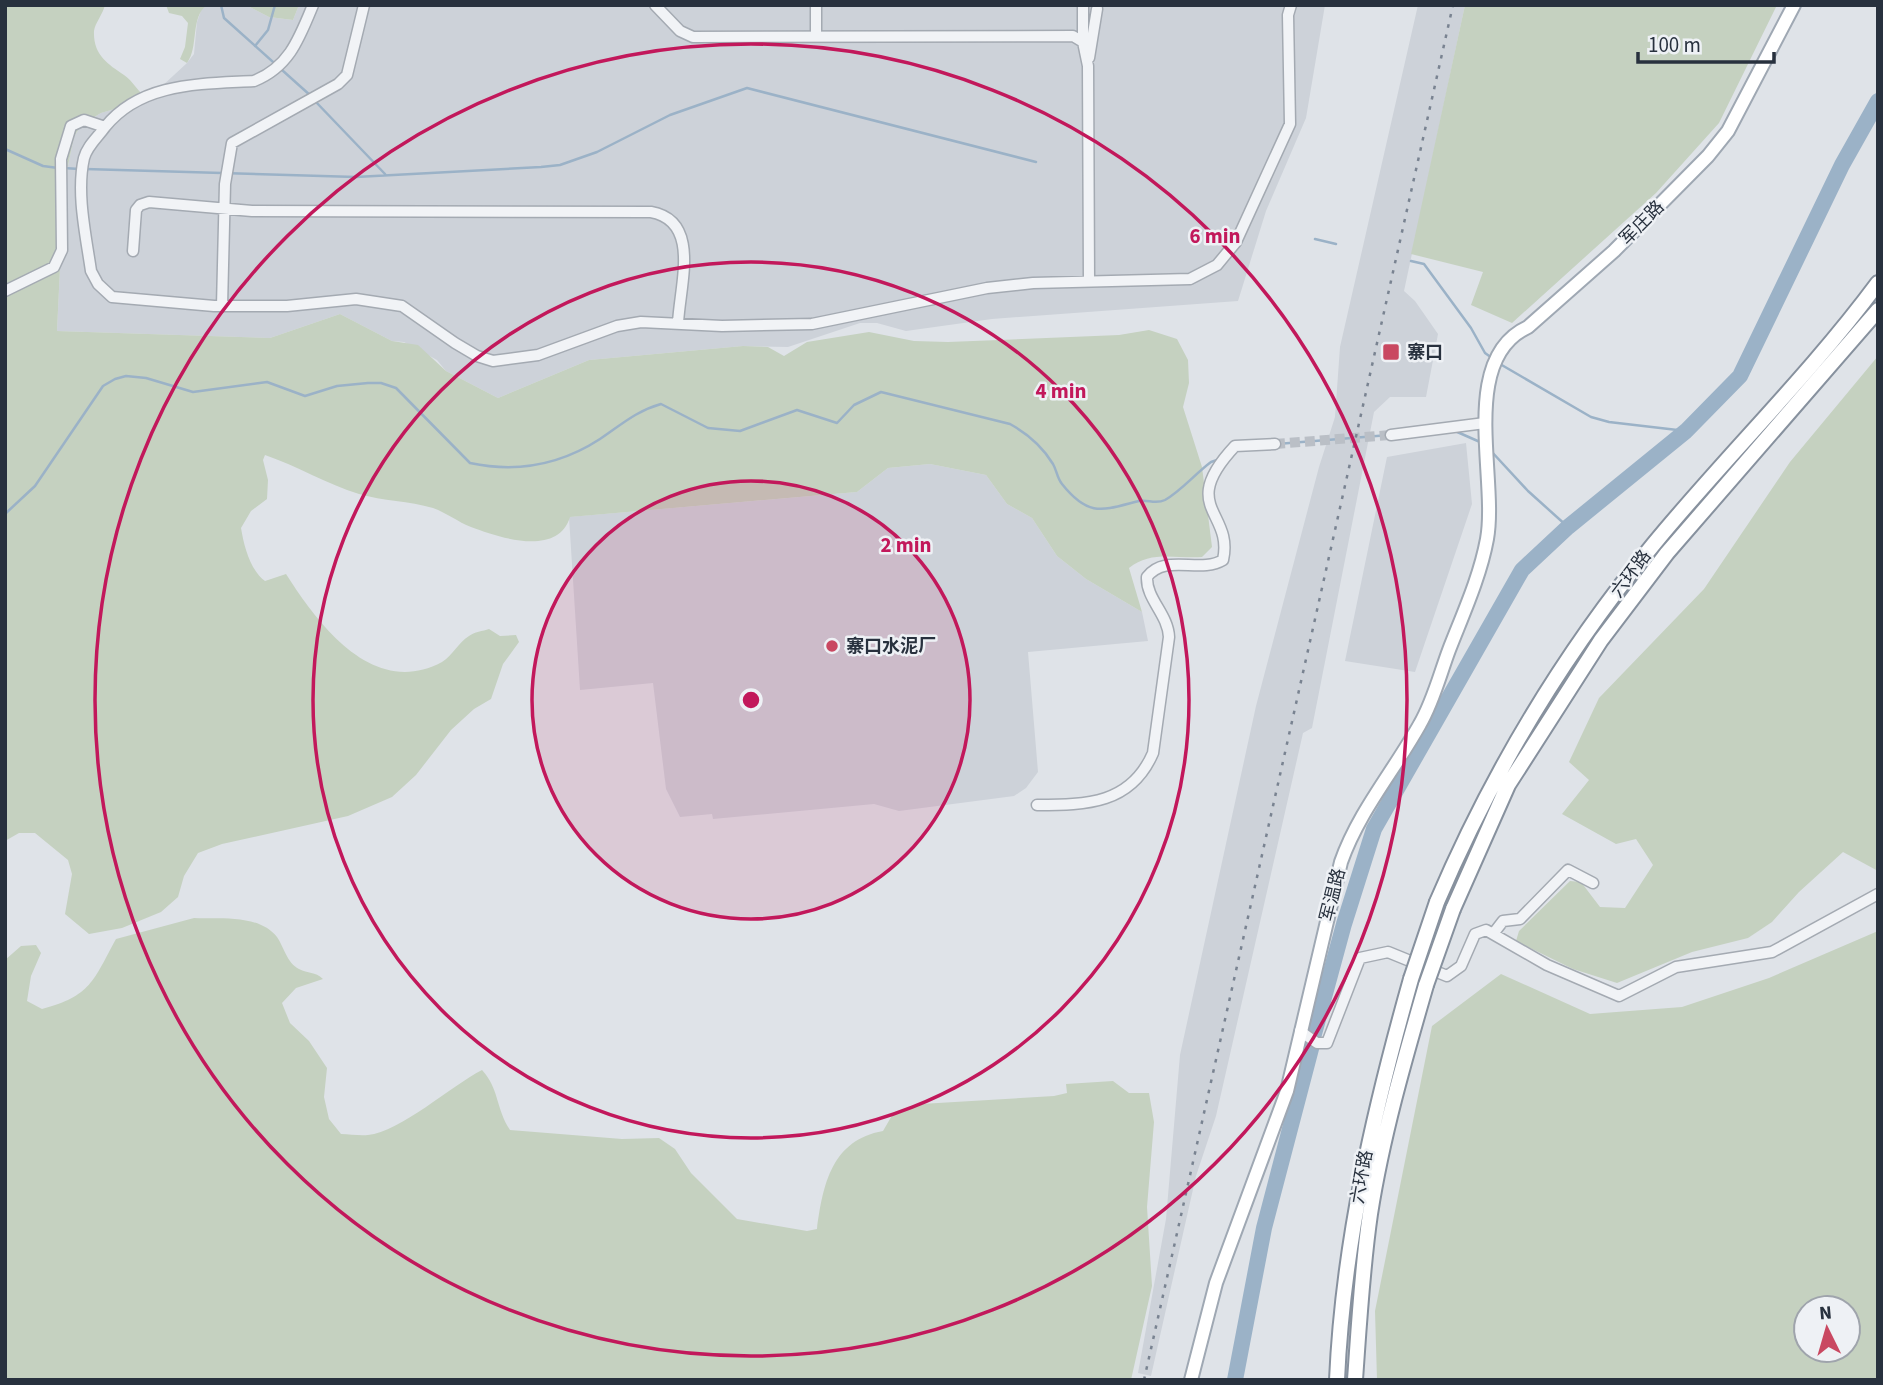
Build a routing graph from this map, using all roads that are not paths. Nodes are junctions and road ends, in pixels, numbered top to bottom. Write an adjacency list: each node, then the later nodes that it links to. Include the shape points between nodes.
1 (313, 5): 12 (street, via 280,67 254,81 150,92)
2 (364, 5): 13 (street, via 347,75 232,143)
3 (655, 5): 9 (street, via 680,31 693,37)
4 (816, 5): 9 (street)
5 (1083, 5): 10 (street)
6 (1291, 5): 15 (street, via 1287,15 1290,124 1228,254 1189,279)
7 (1794, 5): 21 (main road, 军庄路, via 1739,111 1708,156 1614,251 1503,346 1492,372)
8 (1097, 9): 11 (street)
9 (816, 36): 10 (street, via 1073,36)
10 (1083, 41): 11 (street)
11 (1088, 65): 15 (street)
12 (105, 127): 17 (street, via 84,120 71,126 61,159 62,250 54,267); 18 (street, via 92,142 82,177 91,271 98,285 112,297)
13 (224, 208): 14 (street, via 140,205); 18 (street); 20 (street, via 667,215 684,237)
14 (133, 251)
15 (1089, 281): 20 (street, via 987,288 811,324 722,327)
16 (1878, 283): 30 (highway, 六环路, bridge, via 1770,415 1654,545 1588,631 1494,780 1437,902 1411,979 1368,1140 1346,1276)
17 (5, 291)
18 (222, 306): 20 (street, via 378,301 402,306 455,344 493,360 538,355 617,326)
19 (1878, 310): 31 (highway, 六环路, bridge, via 1667,553 1601,640 1508,785 1453,909 1403,1062 1370,1213)
20 (678, 323)
21 (1485, 423): 22 (street); 28 (main road, 军温路, via 1488,527 1480,567 1421,723 1352,832)
22 (1391, 435)
23 (1276, 444): 24 (street, via 1235,446 1210,478 1208,495 1224,544 1223,560 1214,565 1161,565 1147,577 1169,637 1147,768 1122,792 1102,799 1079,805)
24 (1037, 805)
25 (1593, 883): 27 (street, via 1568,870 1520,919 1503,921)
26 (1878, 894): 27 (street, via 1772,952 1676,967 1619,996 1547,965)
27 (1493, 934): 28 (street, via 1486,930 1475,934 1461,966 1447,976 1388,952 1360,958 1327,1043 1317,1043)
28 (1300, 1031): 29 (main road, 军温路, via 1276,1127 1216,1283)
29 (1191, 1380)
30 (1337, 1380)
31 (1356, 1380)

